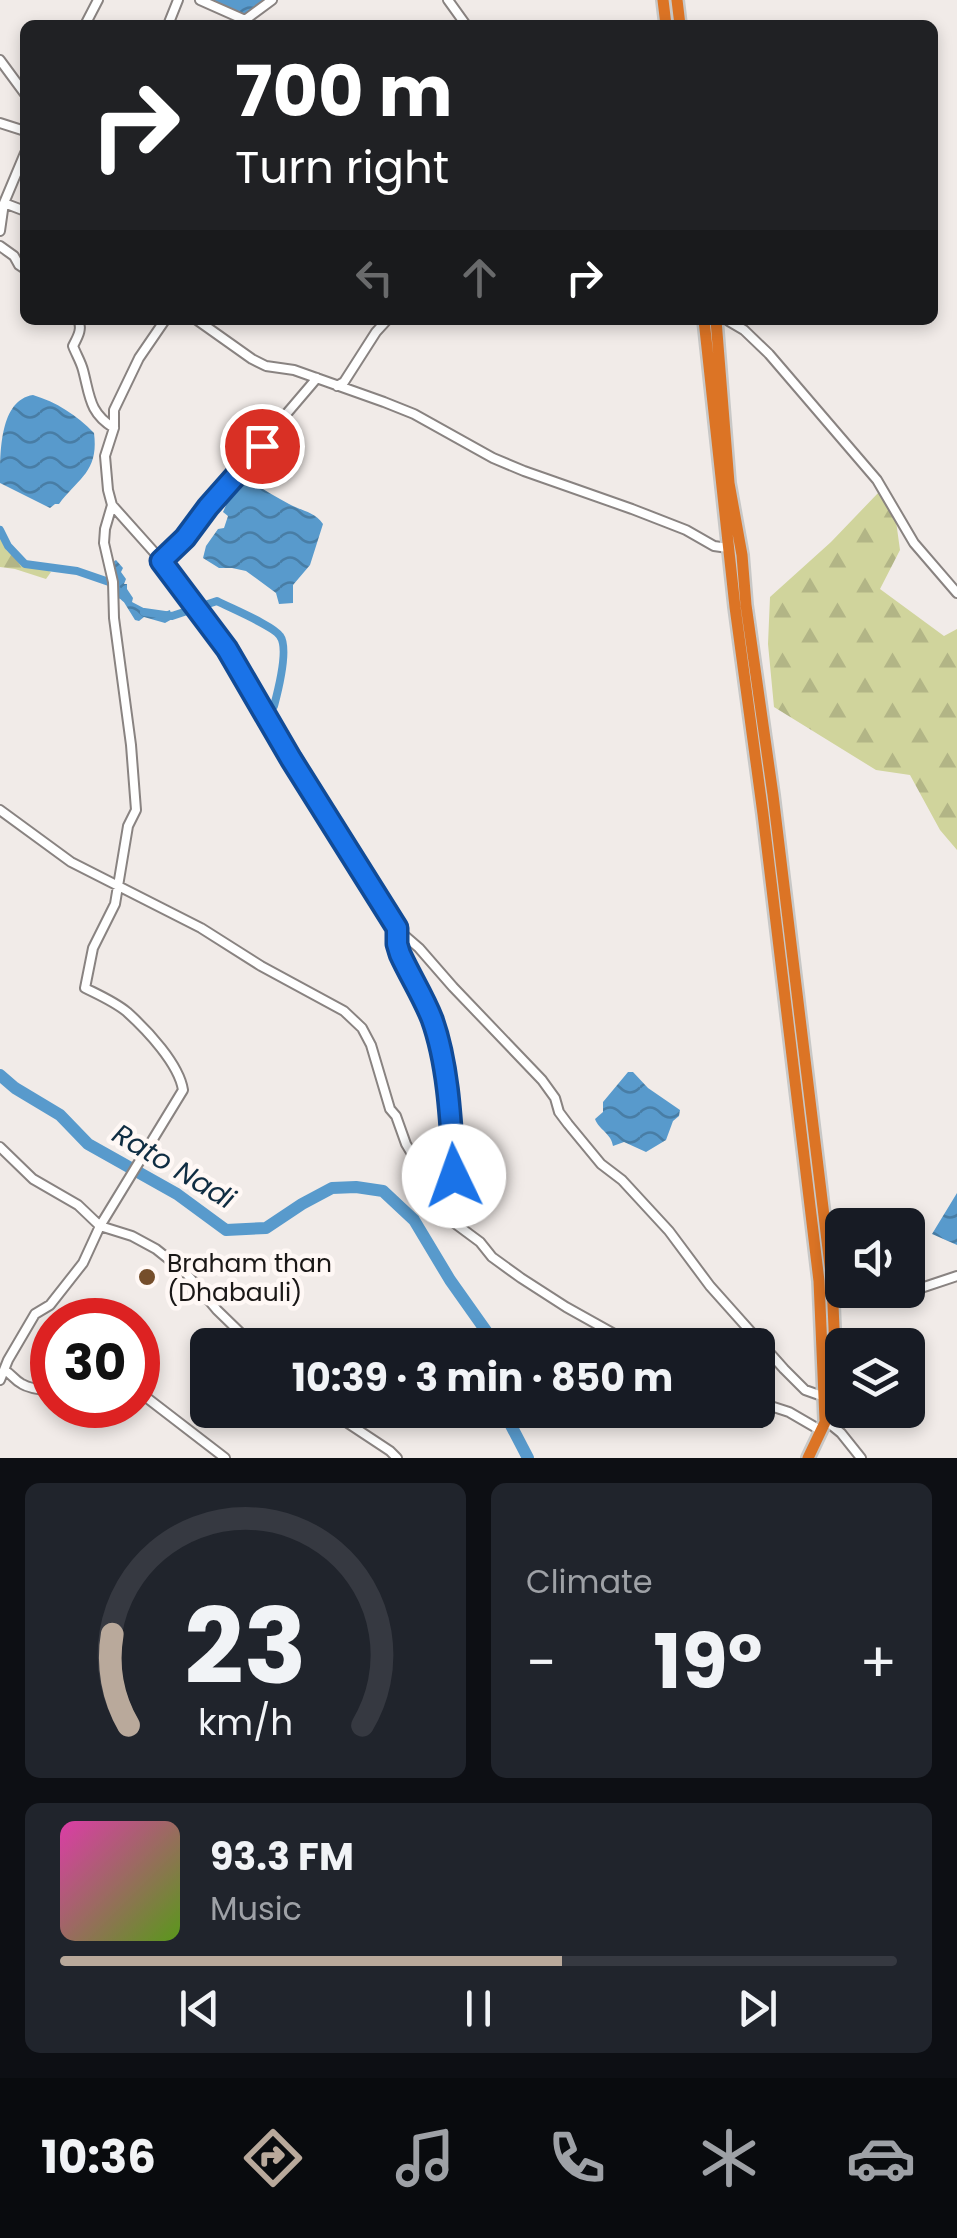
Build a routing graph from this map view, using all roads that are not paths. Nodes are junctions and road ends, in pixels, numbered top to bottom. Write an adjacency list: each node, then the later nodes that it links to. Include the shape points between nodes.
1 (200, 0): 2 (street, via 245,20)
2 (272, 0)
3 (0, 60): 4 (street)
4 (20, 87)
5 (20, 163): 6 (street)
6 (2, 202): 7 (street)
7 (0, 231)
8 (0, 246): 9 (street)
9 (20, 266)
10 (80, 325): 19 (street, via 73,346 90,400)
11 (162, 325): 19 (street, via 125,384)
12 (204, 325): 17 (street, via 266,366)
13 (382, 325): 18 (street)
14 (705, 325): 21 (highway)
15 (716, 325): 24 (highway, via 729,483 742,554)
16 (736, 325): 23 (street, via 769,354 877,480 914,542)
17 (317, 378): 18 (street); 22 (street)
18 (338, 386): 21 (street, via 414,414 524,471)
19 (114, 428): 20 (street, via 105,456)
20 (112, 505): 22 (street); 26 (street, via 104,544 136,802)
21 (728, 548): 24 (highway)
22 (161, 561): 27 (street, via 227,649)
23 (957, 593)
24 (740, 606): 29 (highway); 39 (highway, via 819,1281)
25 (0, 810): 26 (street)
26 (118, 887): 30 (street, via 353,1019 371,1046 406,1144); 31 (street, via 84,988 125,1011 180,1076 182,1090)
27 (397, 928): 30 (street, via 400,954 438,1040 450,1111 456,1209); 39 (street, via 542,1080 601,1164 669,1230 784,1370)
28 (0, 1147): 31 (street, via 33,1179)
29 (828, 1208)
30 (450, 1217): 36 (street, via 492,1257)
31 (103, 1223): 35 (street, via 156,1249); 37 (street, via 83,1262 50,1306 35,1314)
32 (957, 1276): 33 (street)
33 (925, 1287)
34 (835, 1308): 42 (highway, via 837,1397)
35 (236, 1328)
36 (604, 1328)
37 (2, 1375): 38 (street, via 12,1374)
38 (30, 1388)
39 (822, 1396): 42 (highway)
40 (160, 1408): 44 (street)
41 (775, 1408): 42 (street)
42 (822, 1425): 46 (highway); 47 (street, via 841,1433)
43 (355, 1428): 45 (street)
44 (226, 1458)
45 (397, 1458)
46 (808, 1458)
47 (861, 1458)

